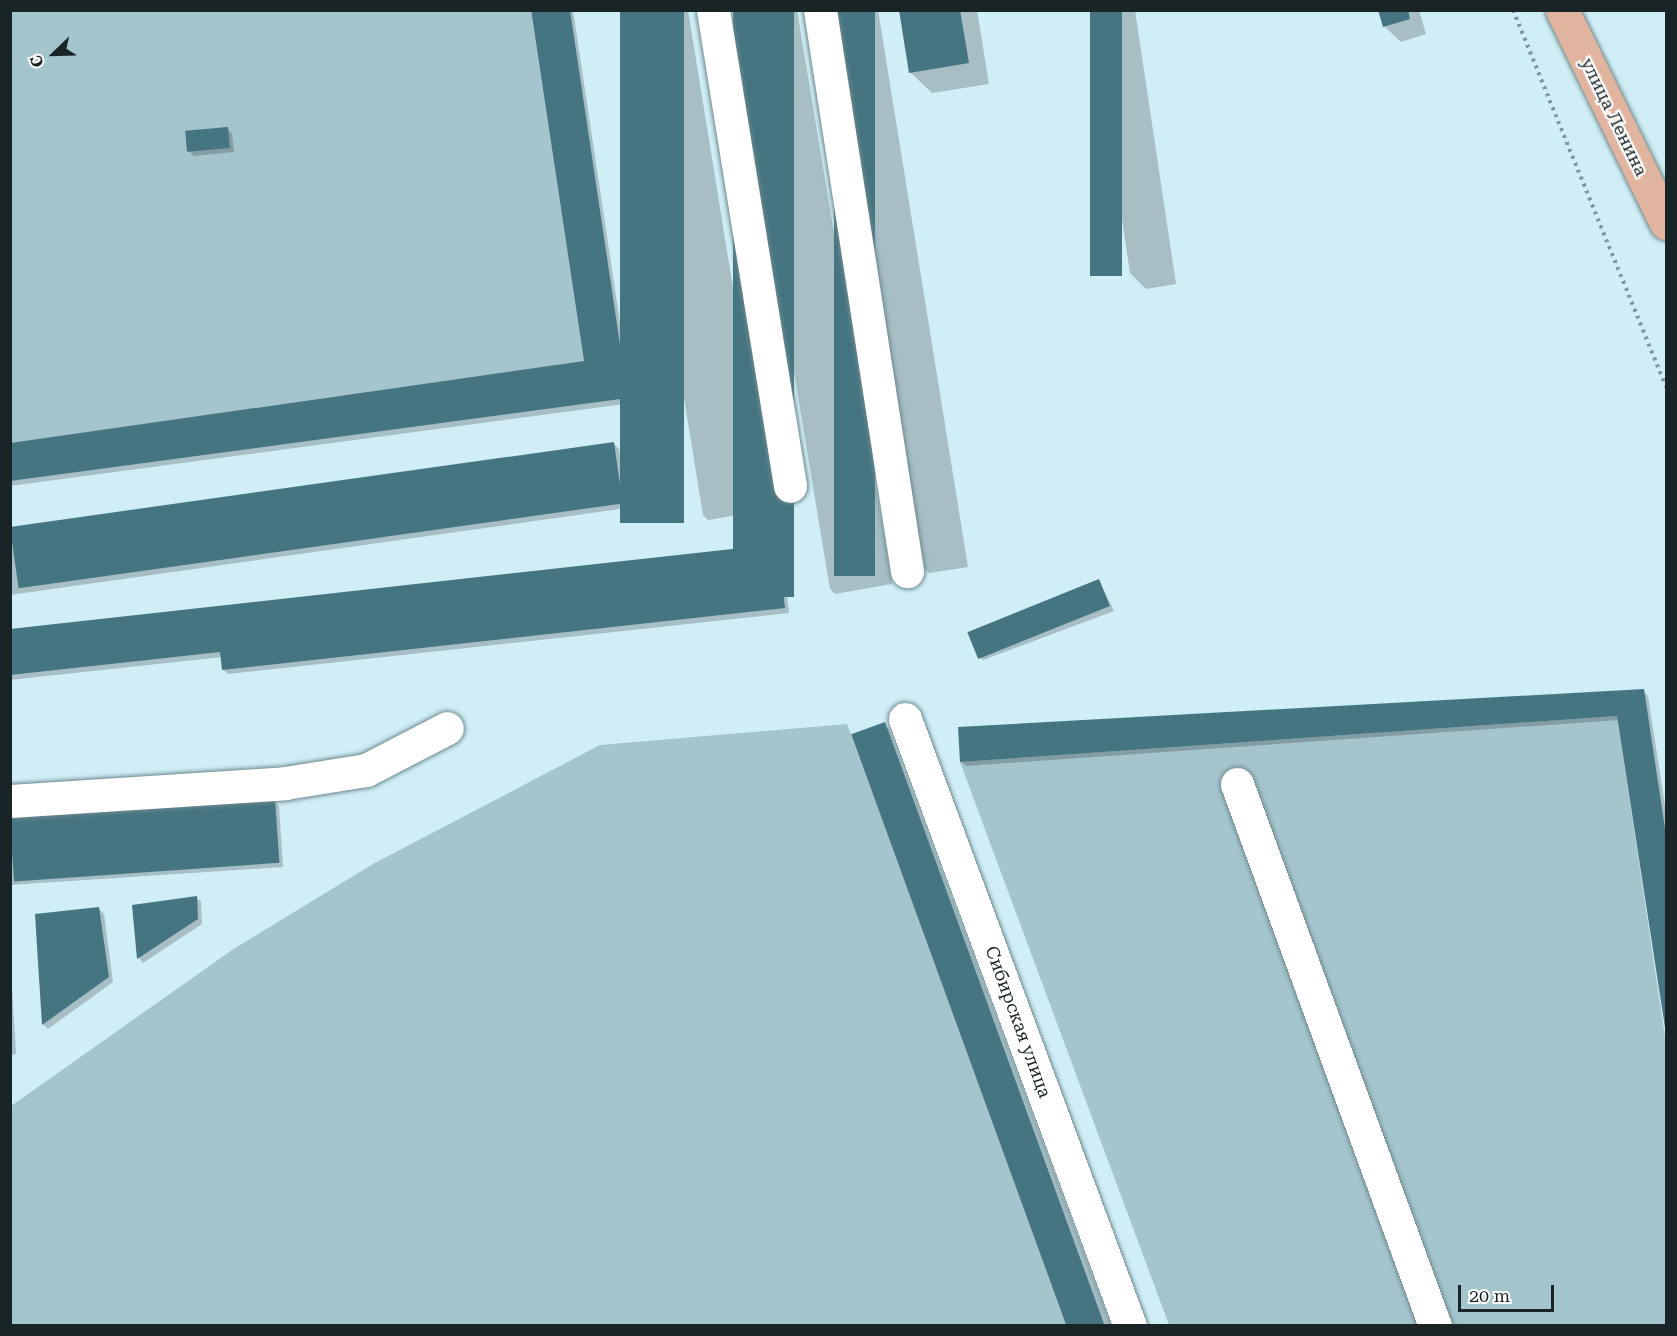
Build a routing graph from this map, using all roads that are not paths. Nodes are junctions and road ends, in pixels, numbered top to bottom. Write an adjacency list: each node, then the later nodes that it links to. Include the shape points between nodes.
1 (713, 10): 5 (street)
2 (820, 10): 6 (street)
3 (1562, 10): 4 (main road, улица Ленина)
4 (1666, 223)
5 (790, 486)
6 (907, 571)
7 (905, 719): 11 (street, Сибирская улица)
8 (447, 728): 10 (street, via 366,770 285,783)
9 (1237, 784): 12 (street)
10 (10, 801)
11 (1130, 1326)
12 (1435, 1326)

